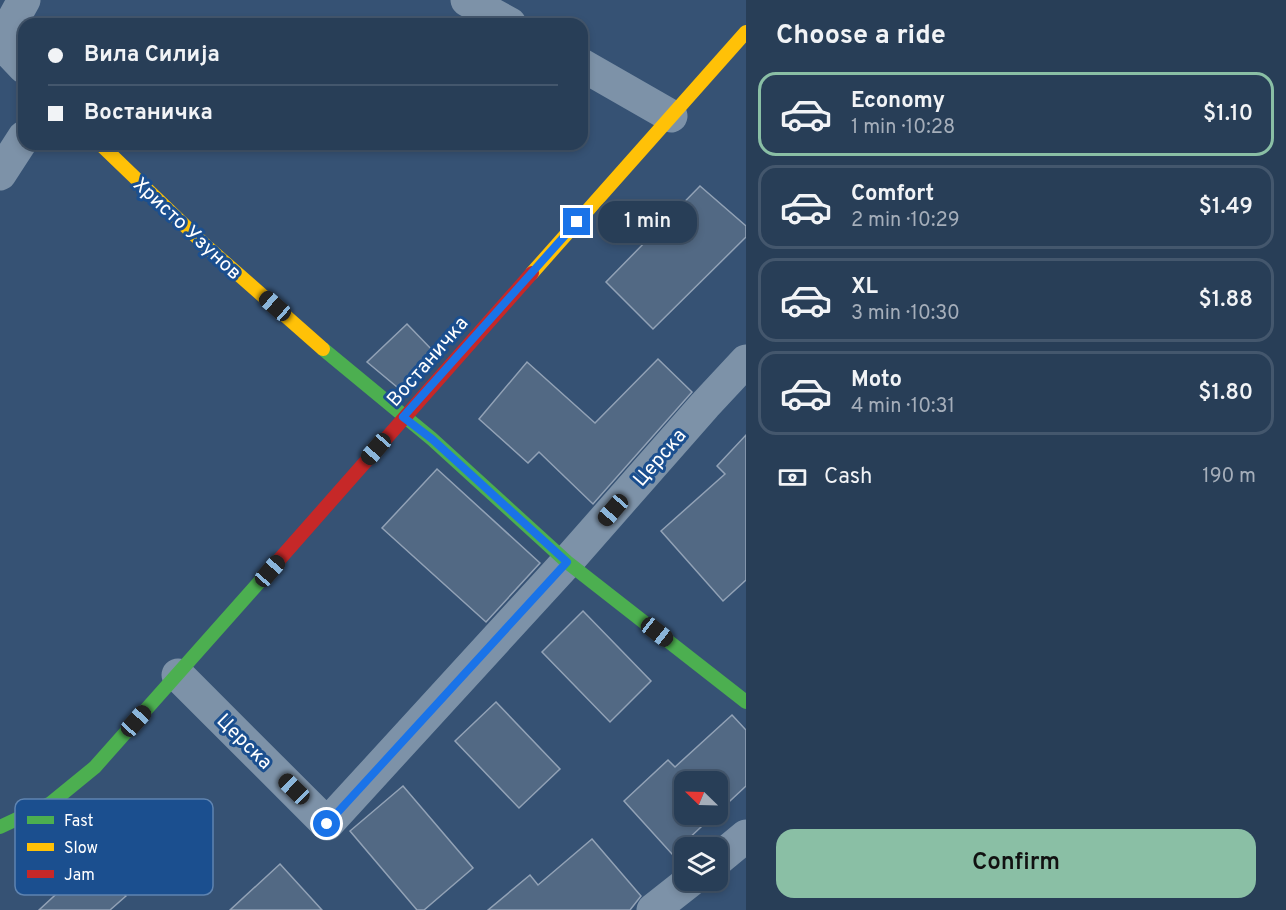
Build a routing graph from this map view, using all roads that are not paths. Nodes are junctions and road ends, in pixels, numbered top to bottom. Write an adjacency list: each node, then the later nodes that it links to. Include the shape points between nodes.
1 (24, 0): 5 (street)
2 (467, 0): 3 (street)
3 (499, 18)
4 (746, 32): 8 (street, Востаничка)
5 (0, 42): 6 (street)
6 (18, 61)
7 (588, 68): 8 (street)
8 (671, 116): 13 (street, Востаничка)
9 (18, 146): 11 (street)
10 (106, 150): 13 (street, Христо Узунов, via 205,245)
11 (0, 174)
12 (746, 361): 14 (street, Церска)
13 (403, 417): 14 (street, Христо Узунов); 15 (street, Востаничка)
14 (567, 562): 15 (street, Церска, via 327,824); 16 (street, Христо Узунов)
15 (178, 675): 17 (street, Востаничка, via 74,787)
16 (746, 702)
17 (55, 799)
18 (15, 822): 19 (street, Востаничка)
19 (0, 827)
20 (746, 836): 21 (street)
21 (728, 851)
22 (677, 891): 23 (street)
23 (653, 910)

